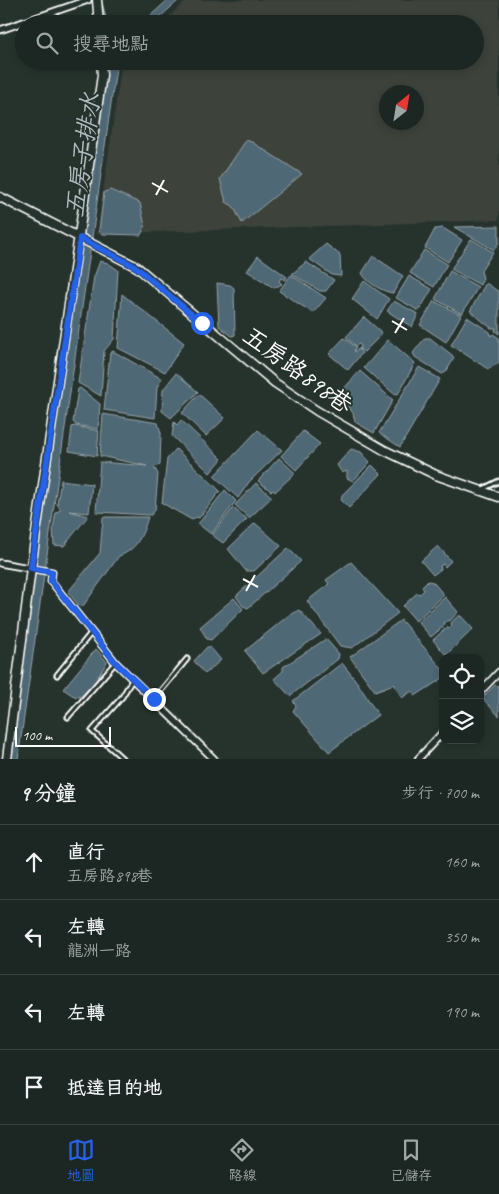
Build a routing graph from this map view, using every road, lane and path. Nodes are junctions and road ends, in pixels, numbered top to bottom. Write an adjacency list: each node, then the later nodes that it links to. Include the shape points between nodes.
1 (88, 0): 3 (street)
2 (97, 0): 5 (street)
3 (68, 3): 4 (street)
4 (38, 15)
5 (98, 15)
6 (15, 24): 7 (street)
7 (0, 30)
8 (102, 70): 10 (street)
9 (0, 197): 10 (street)
10 (80, 238): 12 (street, 五房路898巷, via 136,267 275,383 316,411 384,450); 15 (street)
11 (499, 482): 12 (lane)
12 (480, 490): 13 (street, 五房路898巷)
13 (499, 496)
14 (0, 563): 15 (street)
15 (31, 568): 16 (street, via 52,572 51,581); 27 (street)
16 (92, 632): 18 (street); 20 (lane)
17 (187, 659): 23 (lane)
18 (116, 663): 21 (street); 24 (lane)
19 (499, 672): 22 (street)
20 (57, 675)
21 (133, 680): 23 (street); 26 (lane, via 122,698 92,731)
22 (484, 688)
23 (154, 699): 28 (street)
24 (68, 718)
25 (439, 736): 29 (street)
26 (122, 758)
27 (7, 759)
28 (214, 759)
29 (418, 759)

